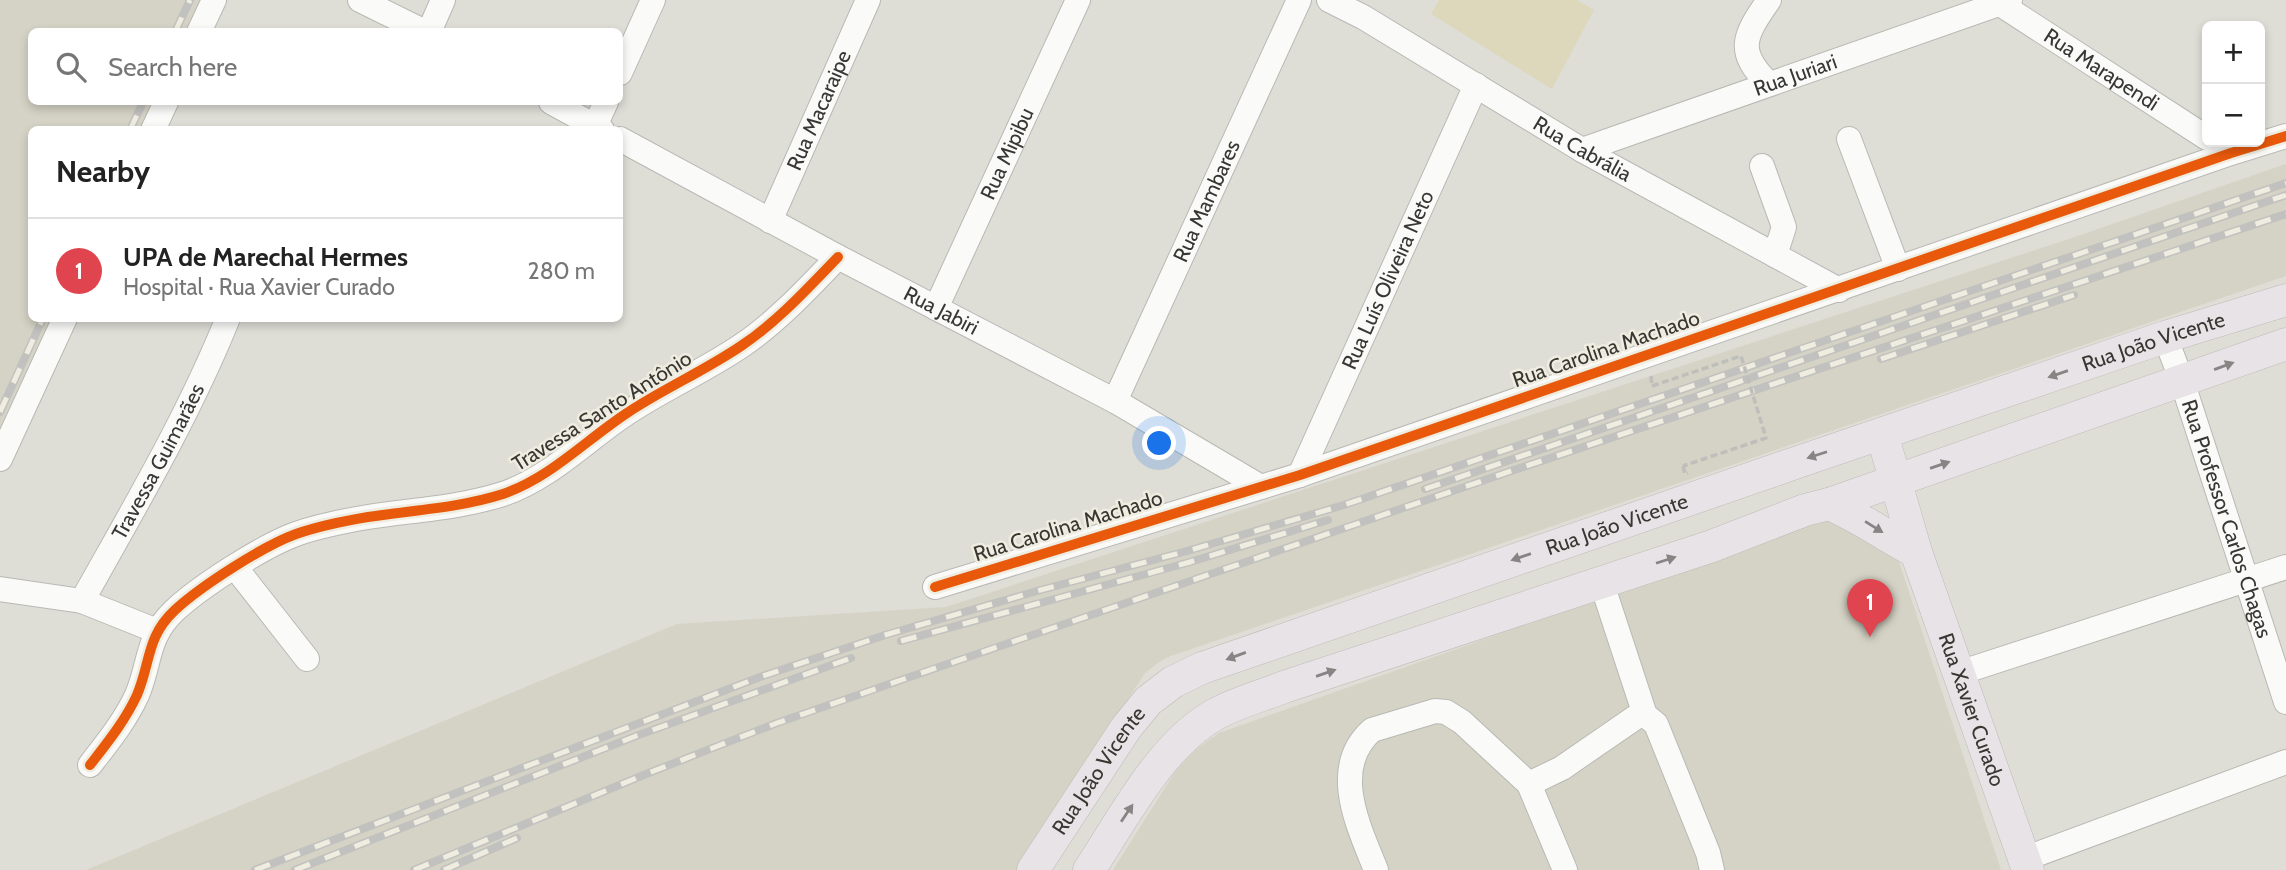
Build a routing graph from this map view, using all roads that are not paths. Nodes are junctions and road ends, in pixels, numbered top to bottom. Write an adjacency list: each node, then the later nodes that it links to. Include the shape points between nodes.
1 (214, 0): 11 (street)
2 (360, 0): 12 (street)
3 (443, 0): 13 (street)
4 (653, 0): 14 (street)
5 (868, 0): 31 (street, Rua Macaraipe)
6 (1078, 0): 37 (street, Rua Mipibu)
7 (1299, 0): 43 (street, Rua Mambares)
8 (1329, 0): 16 (street, Rua Cabrália)
9 (1769, 0): 15 (street, via 1755,20 1746,54)
10 (2001, 1): 15 (street, Rua Juriari); 23 (street, Rua Marapendi)
11 (201, 28)
12 (419, 28)
13 (429, 28)
14 (623, 66)
15 (1769, 84): 29 (street, Rua Juriari)
16 (1476, 85): 29 (street, Rua Cabrália); 46 (street, Rua Luís Oliveira Neto)
17 (165, 105): 20 (street)
18 (557, 105): 21 (street)
19 (605, 105): 22 (street)
20 (155, 126)
21 (595, 126)
22 (600, 126)
23 (2202, 135)
24 (2286, 136): 26 (street, Rua Carolina Machado)
25 (1849, 139): 34 (street)
26 (2265, 140)
27 (623, 141): 31 (street, Rua Jabiri)
28 (2222, 147): 34 (street, Rua Carolina Machado)
29 (1582, 150): 32 (street, Rua Cabrália)
30 (1762, 166): 32 (street, via 1784,227)
31 (770, 221): 33 (street, Rua Jabiri)
32 (1774, 255): 35 (street, Rua Cabrália)
33 (838, 257): 37 (street, Rua Jabiri); 52 (street, Travessa Santo Antônio, via 742,345 626,414 539,477 467,504 368,517 295,534)
34 (1898, 269): 35 (street, Rua Carolina Machado)
35 (1839, 290): 46 (street, Rua Carolina Machado)
36 (2286, 300): 40 (main road, Rua João Vicente)
37 (936, 308): 43 (street, Rua Jabiri)
38 (63, 322): 45 (street)
39 (226, 322): 58 (street, Travessa Guimarães, via 176,431)
40 (2165, 337): 42 (street, Rua Professor Carlos Chagas); 44 (main road, Rua João Vicente, one-way to 44)
41 (2286, 344): 42 (main road, Rua João Vicente, one-way to 41)
42 (2182, 381): 47 (main road, Rua João Vicente, one-way to 42); 55 (street, Rua Professor Carlos Chagas)
43 (1115, 401): 48 (street, Rua Jabiri)
44 (1882, 434): 47 (main road, Rua Xavier Curado); 50 (main road, Rua João Vicente, one-way to 50)
45 (0, 459)
46 (1300, 475): 48 (street, Rua Carolina Machado)
47 (1896, 480): 49 (main road, Rua João Vicente); 51 (main road, Rua Xavier Curado)
48 (1261, 487): 56 (street, Rua Carolina Machado)
49 (1829, 504): 51 (main road, one-way to 51); 54 (main road, Rua João Vicente, one-way to 49)
50 (1585, 535): 54 (main road); 60 (main road, Rua João Vicente, one-way to 60)
51 (1916, 552): 62 (main road, Rua Xavier Curado)
52 (235, 567): 59 (street, Travessa Santo Antônio, via 175,609); 61 (street)
53 (2286, 567): 55 (street)
54 (1601, 581): 63 (main road, Rua João Vicente, one-way to 54); 65 (street)
55 (2246, 581): 62 (street); 64 (street, Rua Professor Carlos Chagas)
56 (935, 587)
57 (0, 589): 58 (street)
58 (82, 600): 59 (street)
59 (157, 631): 67 (street, Travessa Santo Antônio, via 136,697)
60 (1282, 639): 63 (main road); 69 (main road, Rua João Vicente, one-way to 69, via 1202,668 1148,701)
61 (307, 659)
62 (1959, 673): 70 (main road, Rua Xavier Curado)
63 (1284, 687): 71 (main road, Rua João Vicente, one-way to 63, via 1176,744 1216,714)
64 (2286, 702)
65 (1645, 715): 68 (street); 75 (street, via 1656,724)
66 (2286, 762): 70 (street)
67 (90, 765)
68 (1529, 784): 73 (street, via 1446,712 1435,711 1372,730 1350,768 1350,794); 74 (street)
69 (1050, 843): 71 (main road); 72 (main road, Rua João Vicente)
70 (2026, 864)
71 (1089, 869)
72 (1033, 870)
73 (1376, 870)
74 (1565, 870)
75 (1712, 870)

